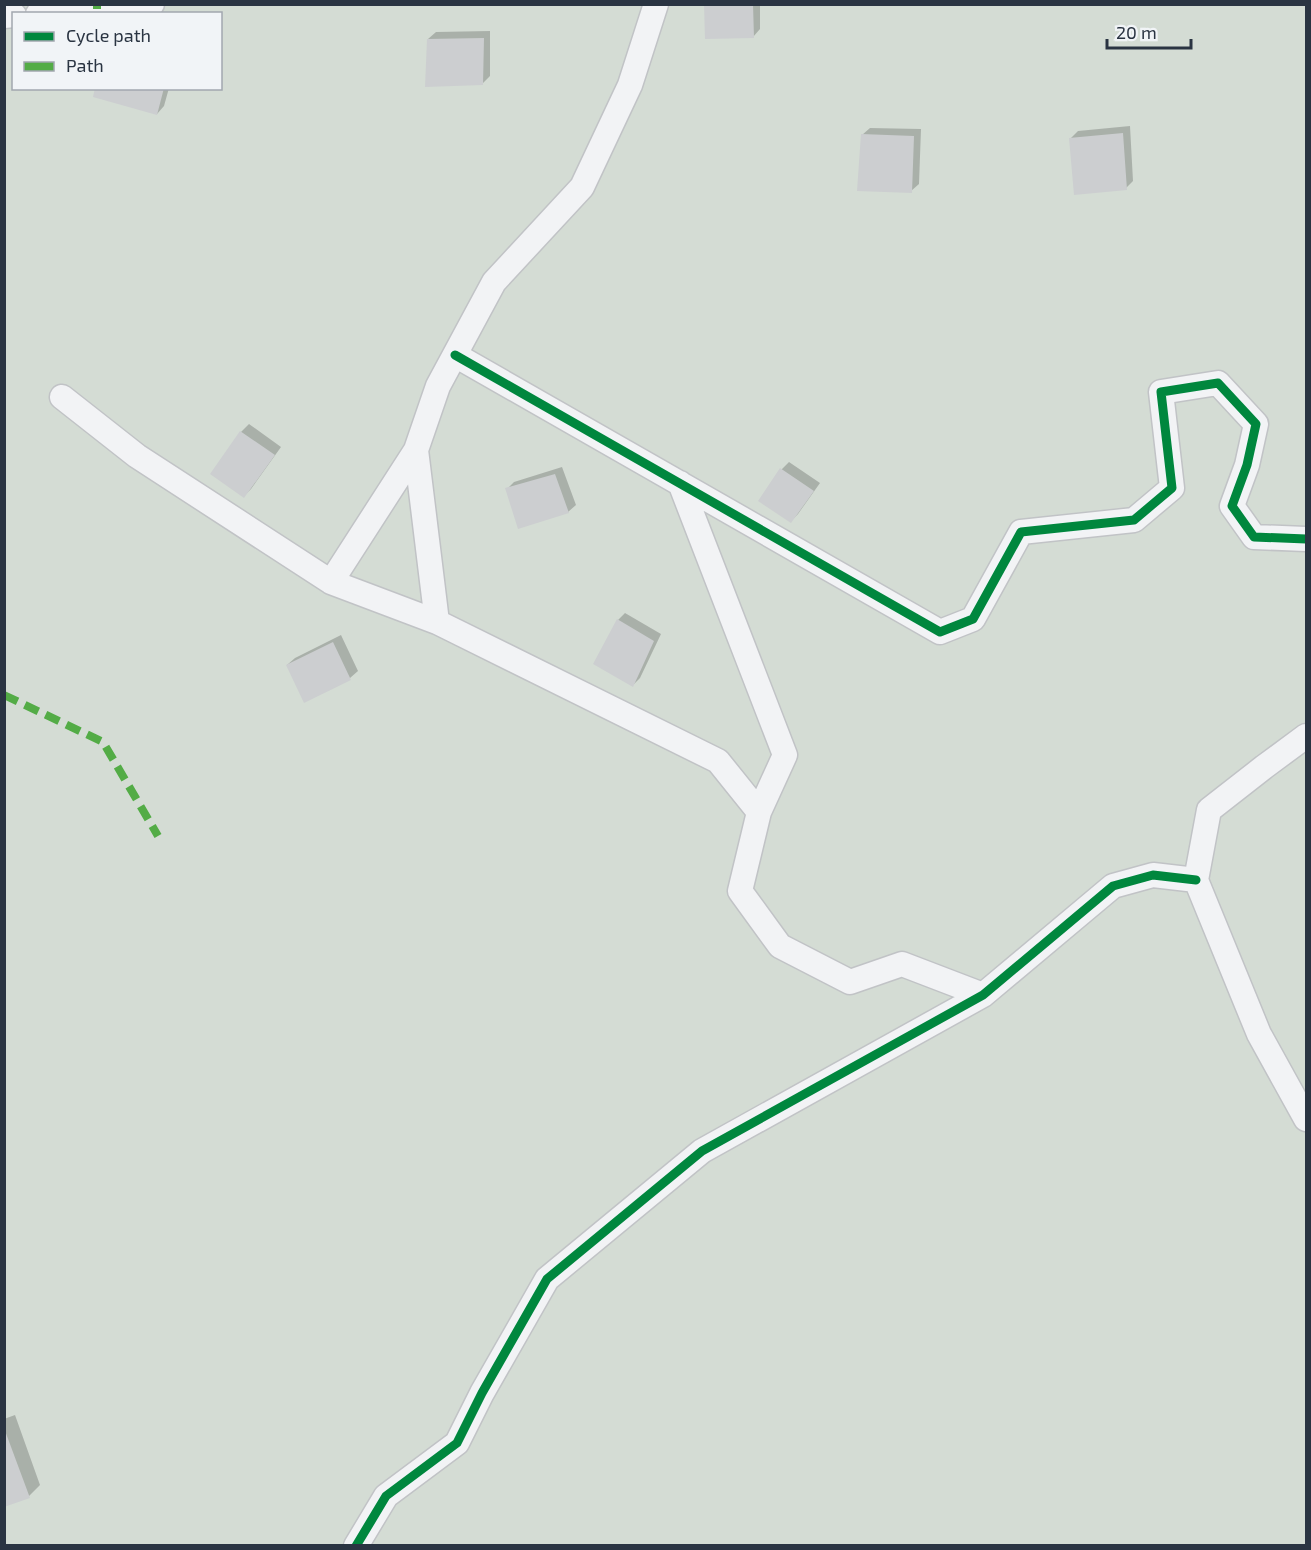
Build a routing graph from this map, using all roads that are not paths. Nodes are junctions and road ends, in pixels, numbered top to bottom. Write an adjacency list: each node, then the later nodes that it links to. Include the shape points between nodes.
1 (152, 4): 3 (street)
2 (656, 4): 4 (street, via 630,85 582,187 494,282)
3 (61, 12)
4 (455, 355): 6 (street, via 438,386); 7 (street)
5 (62, 397): 9 (street, via 137,456)
6 (416, 450): 9 (street); 10 (street)
7 (680, 483): 8 (street, via 940,632 973,619 1021,532 1134,520 1172,488 1161,392 1218,383 1256,423 1247,465 1232,506 1254,537); 12 (street, via 785,755)
8 (1306, 539)
9 (331, 582): 10 (street)
10 (437, 622): 12 (street, via 718,761)
11 (1306, 736): 13 (street, via 1209,810)
12 (759, 812): 14 (street, via 740,891 780,946 850,982 902,964)
13 (1196, 880): 14 (street, via 1153,875 1113,886); 15 (street, via 1259,1034)
14 (983, 995): 16 (street, via 702,1152 547,1279 457,1443 386,1496)
15 (1306, 1119)
16 (356, 1545)

